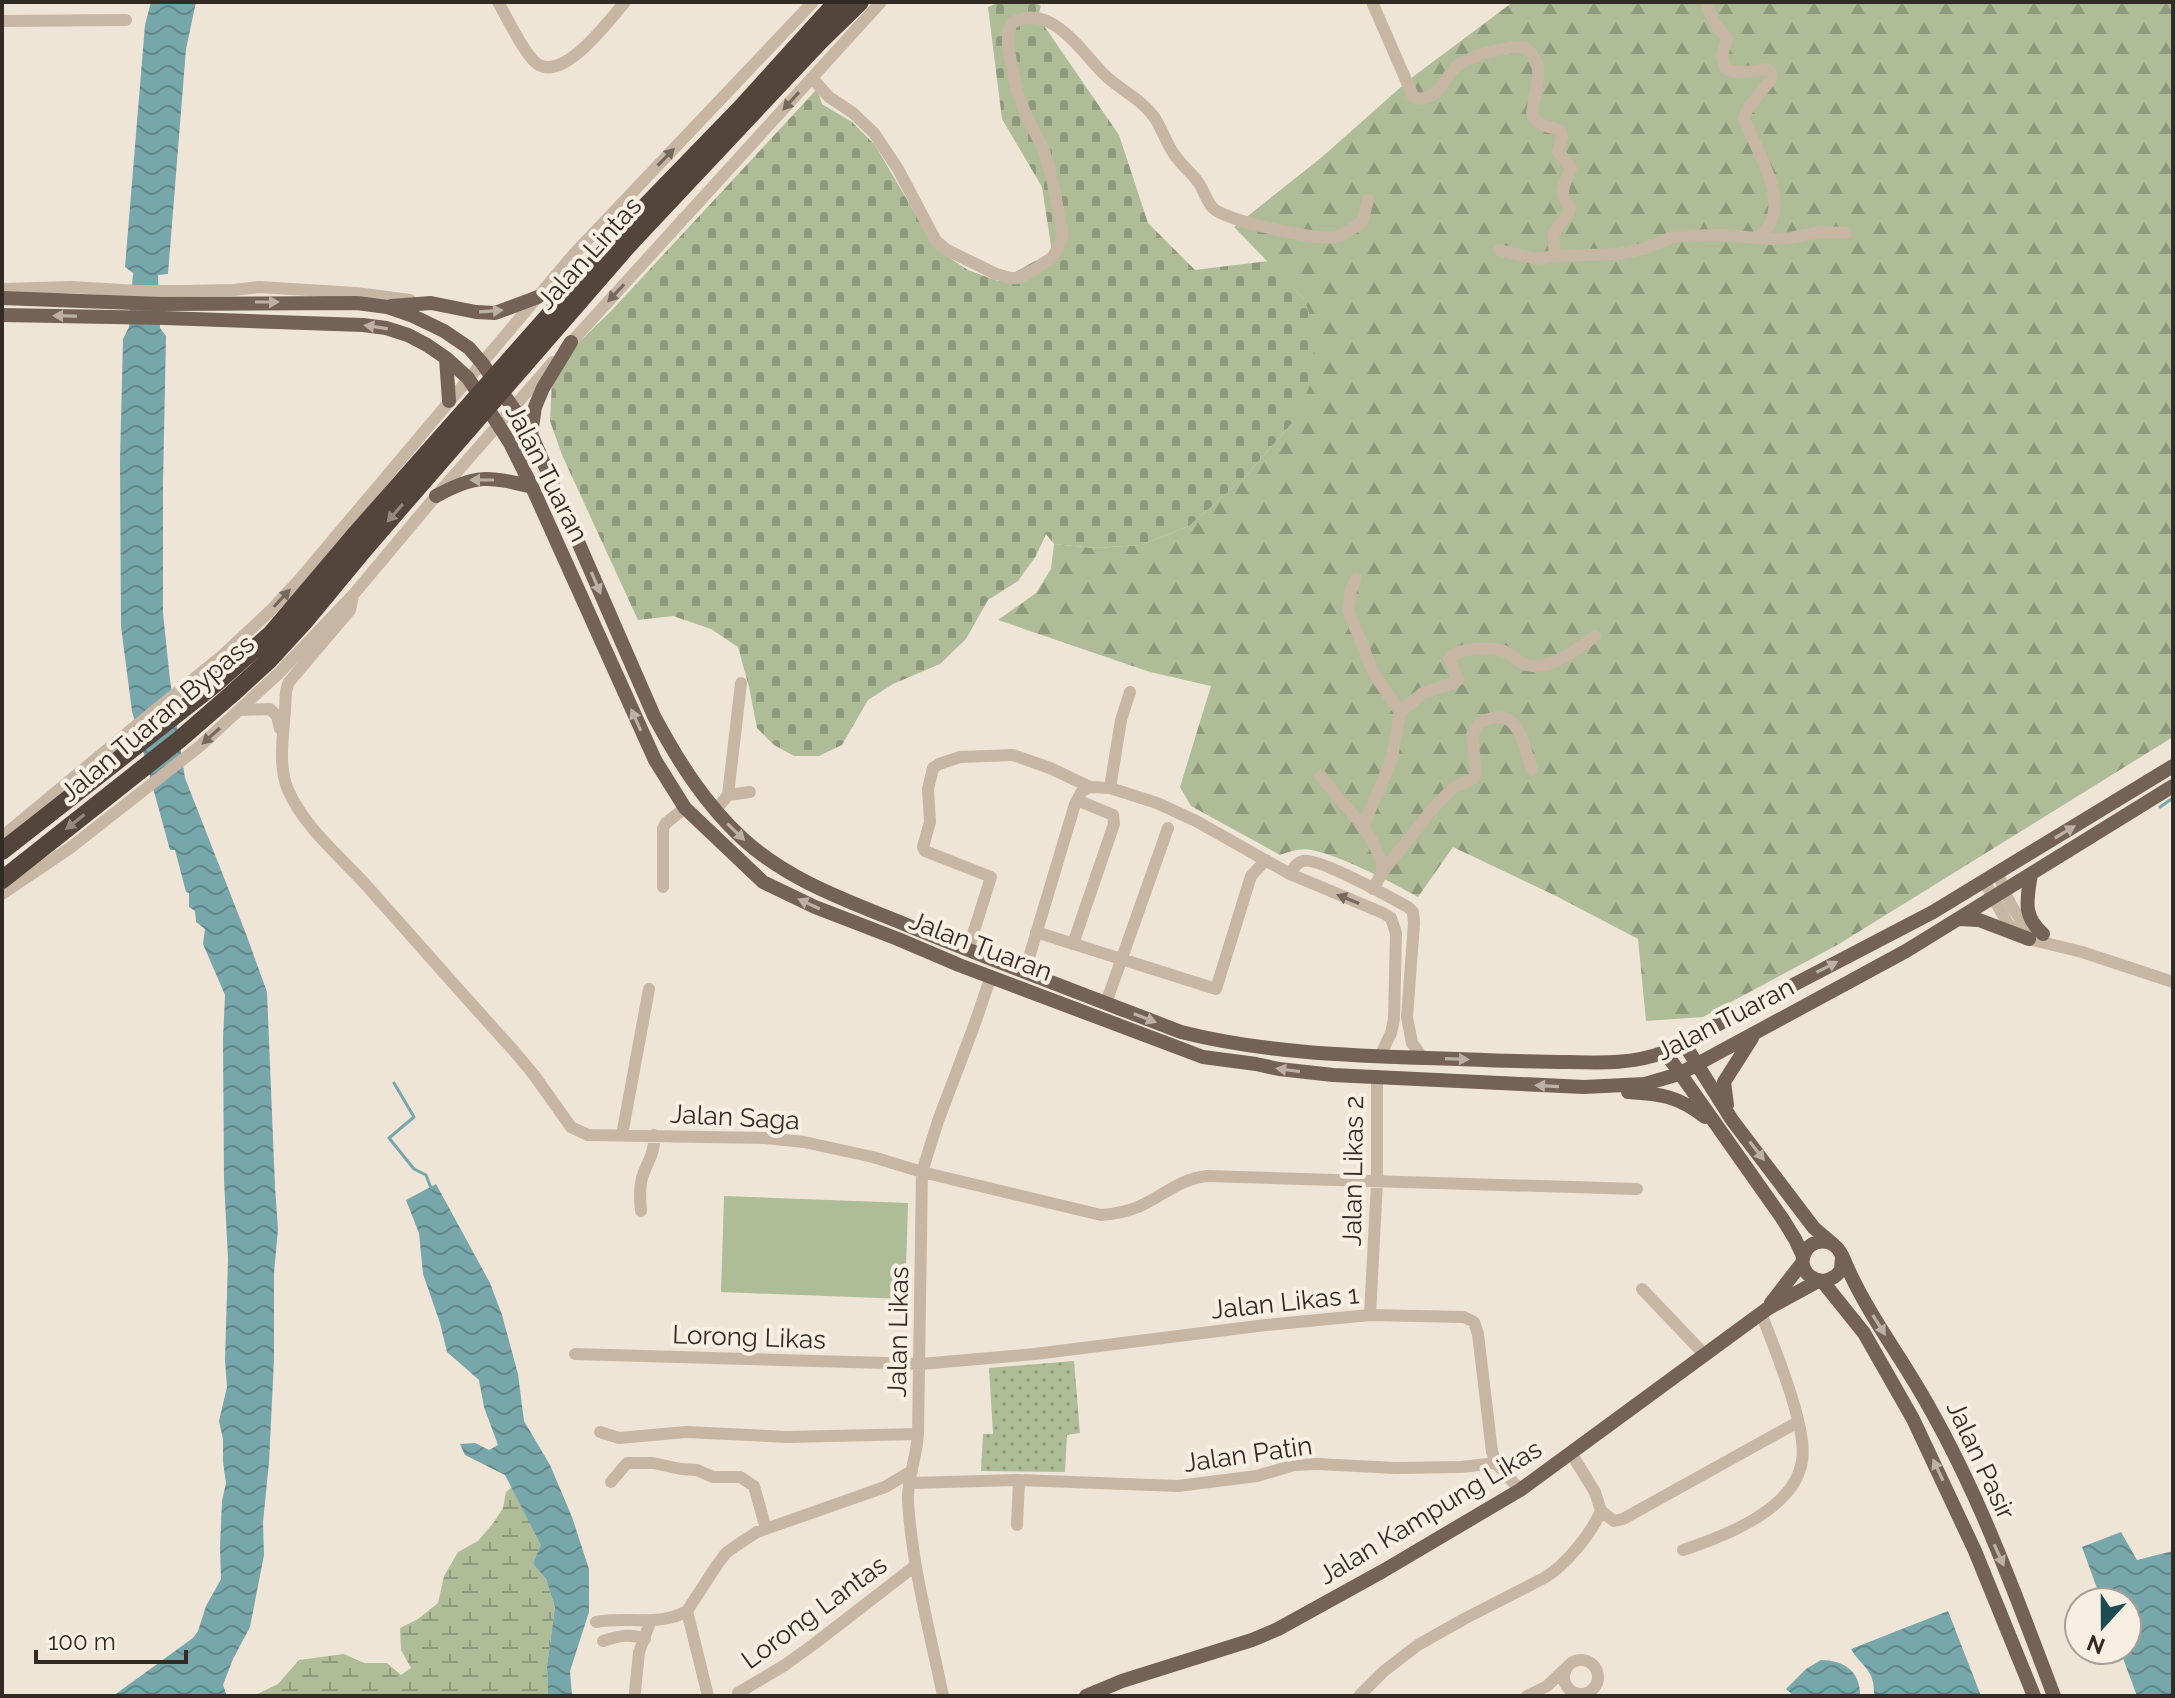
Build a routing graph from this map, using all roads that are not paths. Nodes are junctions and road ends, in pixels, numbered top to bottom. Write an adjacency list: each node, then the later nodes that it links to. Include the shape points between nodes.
1 (498, 2): 2 (street, via 535,63 558,67 577,55)
2 (625, 2)
3 (813, 2): 19 (street, one-way to 3)
4 (837, 2): 14 (highway, Jalan Lintas, via 647,205)
5 (860, 2): 14 (highway, Jalan Lintas)
6 (881, 2): 11 (street)
7 (1372, 2): 17 (street, via 1413,96 1419,99 1434,95 1456,67 1474,58 1517,47 1534,57 1540,79 1532,114 1544,127 1560,131 1558,151 1571,168 1562,187 1570,208 1553,234)
8 (1706, 2): 15 (street, via 1727,38 1725,68 1771,73 1744,118 1774,198 1772,219)
9 (126, 20): 10 (street)
10 (2, 21)
11 (812, 78): 12 (street, via 874,133 936,241 1010,278 1053,257 1063,237 1044,150 1021,103 1008,46 1012,23 1028,16 1048,20 1068,33 1104,75 1142,103 1177,159 1223,216 1337,237 1362,222); 27 (street, one-way to 27)
12 (1368, 200)
13 (1846, 233): 15 (street)
14 (626, 238): 40 (highway, Jalan Lintas, bridge)
15 (1757, 238): 17 (street, via 1675,236 1618,254)
16 (1499, 250): 17 (street, via 1536,259)
17 (1555, 256)
18 (2, 289): 20 (street, via 259,287)
19 (540, 294): 22 (main road, one-way to 19, via 495,313); 27 (street, via 540,317 549,329 565,335); 30 (street)
20 (366, 295): 22 (street); 23 (street)
21 (2, 298): 24 (main road, Jalan Tuaran)
22 (431, 303): 23 (main road)
23 (387, 307): 25 (main road, Jalan Tuaran, one-way to 23, via 323,302); 30 (main road, Jalan Tuaran, via 444,331)
24 (127, 310): 25 (main road, Jalan Tuaran); 26 (main road, Jalan Tuaran, one-way to 26)
25 (163, 311): 29 (main road, Jalan Tuaran, one-way to 25, via 386,328)
26 (2, 315)
27 (585, 327): 28 (street)
28 (571, 342): 33 (street); 36 (main road, via 539,397)
29 (446, 358): 31 (main road, Jalan Tuaran); 32 (main road)
30 (482, 363): 31 (street); 33 (main road, Jalan Tuaran)
31 (468, 378): 32 (street); 34 (main road, Jalan Tuaran)
32 (449, 401): 35 (street)
33 (513, 408): 34 (street); 36 (main road, Jalan Tuaran)
34 (498, 425): 37 (street); 38 (main road, Jalan Tuaran)
35 (421, 434): 37 (street, via 434,431 453,442); 64 (street, one-way to 35, via 270,611)
36 (531, 434): 43 (main road, Jalan Tuaran, one-way to 43)
37 (460, 469): 39 (street)
38 (532, 487): 39 (main road, one-way to 39, via 473,479); 45 (main road, Jalan Tuaran)
39 (436, 496): 42 (street)
40 (360, 541): 65 (highway, Jalan Tuaran Bypass, via 215,684); 71 (highway, Jalan Tuaran Bypass, one-way to 71, via 312,613 270,659 180,739)
41 (1356, 579): 49 (street, via 1348,610 1374,674)
42 (353, 595): 48 (street); 50 (street, Jalan Saga, via 350,610 285,690)
43 (617, 633): 45 (main road); 61 (main road, Jalan Tuaran, via 676,757)
44 (1595, 636): 49 (street, via 1542,665 1527,666 1497,650 1454,654 1449,659 1458,680 1423,693)
45 (602, 641): 60 (main road, Jalan Tuaran, one-way to 45, via 655,760)
46 (741, 683): 58 (street)
47 (1130, 692): 56 (street)
48 (240, 710): 50 (street, via 270,709); 75 (street, one-way to 75, via 70,848)
49 (1400, 712): 62 (street, via 1392,758)
50 (283, 736): 99 (street, Jalan Saga, via 285,782 319,836 514,1051 571,1127 588,1135)
51 (2173, 766): 68 (main road, Jalan Tuaran, one-way to 51)
52 (1532, 770): 67 (street, via 1517,725 1505,718 1479,723 1472,735 1473,779 1453,788 1435,806)
53 (1321, 776): 62 (street)
54 (2173, 786): 70 (main road, Jalan Tuaran)
55 (1090, 787): 56 (street); 59 (street); 82 (street, via 1013,755 960,757 933,768 925,851 991,877)
56 (1110, 788): 66 (street, via 1181,813)
57 (750, 792): 58 (street)
58 (728, 795): 61 (street)
59 (1077, 800): 79 (street); 81 (street, via 1113,815 1114,824)
60 (685, 808): 73 (street, via 663,828); 85 (main road, Jalan Tuaran, one-way to 60, via 763,882)
61 (715, 811): 77 (main road, Jalan Tuaran, one-way to 77, via 775,863)
62 (1363, 827): 67 (street)
63 (1168, 828): 83 (street)
64 (2, 837)
65 (2, 851)
66 (1266, 860): 69 (street); 83 (street, via 1251,876 1216,989)
67 (1383, 871): 74 (street)
68 (1998, 873): 72 (main road, Jalan Tuaran); 76 (street)
69 (1290, 874): 74 (street, via 1305,860); 92 (street, one-way to 69, via 1394,1019 1391,918)
70 (2031, 874): 76 (main road, Jalan Tuaran); 80 (main road, via 2027,909)
71 (2, 880)
72 (1984, 881): 76 (street); 90 (main road, Jalan Tuaran, one-way to 72)
73 (663, 887)
74 (1373, 889): 93 (street, via 1413,912 1407,1017 1412,1043)
75 (2, 894)
76 (1998, 894): 78 (main road, Jalan Tuaran); 80 (street, via 2008,924)
77 (838, 897): 82 (main road, Jalan Tuaran); 85 (main road, via 853,910 987,964)
78 (1958, 919): 80 (main road); 89 (main road, Jalan Tuaran)
79 (1036, 932): 81 (street); 84 (street)
80 (2036, 936): 86 (street)
81 (1073, 944): 83 (street)
82 (968, 950): 84 (main road, Jalan Tuaran)
83 (1122, 960): 88 (street)
84 (1025, 971): 88 (main road, Jalan Tuaran)
85 (991, 976): 96 (main road, Jalan Tuaran, one-way to 85, via 1203,1057); 102 (street, Jalan Likas)
86 (2173, 982)
87 (649, 989): 99 (street)
88 (1106, 1003): 92 (main road, Jalan Tuaran, one-way to 92, via 1181,1032 1232,1044)
89 (1755, 1034): 94 (main road, Jalan Tuaran); 98 (main road, via 1724,1082)
90 (1683, 1042): 91 (main road, Jalan Tuaran); 94 (main road, Jalan Pasir)
91 (1665, 1052): 93 (main road, Jalan Tuaran, one-way to 91, via 1631,1062); 95 (main road)
92 (1380, 1056): 93 (main road, Jalan Tuaran)
93 (1422, 1057)
94 (1696, 1065): 95 (main road, Jalan Tuaran); 98 (main road, Jalan Pasir)
95 (1679, 1074): 97 (main road, Jalan Tuaran, via 1645,1084); 101 (main road)
96 (1377, 1076): 97 (main road, Jalan Tuaran, one-way to 96); 103 (street, Jalan Likas 2)
97 (1593, 1088): 101 (main road, via 1666,1095 1684,1102)
98 (1732, 1120): 106 (main road, Jalan Pasir, one-way to 106, via 1814,1228)
99 (622, 1135): 100 (street, Jalan Saga)
100 (654, 1135): 102 (street, Jalan Saga, via 791,1140); 105 (street, via 654,1151 640,1184)
101 (1737, 1153): 107 (main road, via 1782,1218)
102 (922, 1172): 103 (street, Jalan Saga, via 1101,1215 1138,1207 1191,1178 1207,1176); 114 (street, Jalan Likas)
103 (1377, 1182): 104 (street, Jalan Saga); 111 (street, Jalan Likas 2)
104 (1637, 1189)
105 (641, 1211)
106 (1838, 1250): 107 (main road, via 1815,1243); 108 (main road, via 1841,1270); 146 (main road, Jalan Pasir, one-way to 146, via 1959,1464)
107 (1803, 1260): 108 (main road, via 1807,1274); 110 (main road, Jalan Kampung Likas)
108 (1820, 1281): 110 (main road, Jalan Kampung Likas); 145 (main road, Jalan Pasir, one-way to 108, via 1913,1419 1864,1333)
109 (1642, 1289): 113 (street)
110 (1764, 1311): 113 (main road, Jalan Kampung Likas); 115 (street)
111 (1370, 1315): 114 (street, Jalan Likas 1); 119 (street, Jalan Likas 1, via 1464,1317 1474,1322)
112 (575, 1354): 114 (street, Lorong Likas)
113 (1705, 1355): 118 (main road, Jalan Kampung Likas)
114 (921, 1364): 117 (street, Jalan Likas)
115 (1798, 1422): 124 (street, via 1623,1519 1614,1521); 127 (street, via 1802,1466 1782,1497 1732,1532)
116 (600, 1432): 117 (street, via 619,1438 686,1432 787,1437)
117 (918, 1434): 120 (street, Jalan Likas)
118 (1571, 1453): 123 (main road, Jalan Kampung Likas); 124 (street)
119 (1496, 1463): 121 (street, Jalan Patin, via 1396,1468 1294,1465 1257,1476 1178,1486); 123 (street, Jalan Likas 1)
120 (911, 1477): 121 (street, Jalan Patin); 126 (street); 128 (street, Jalan Likas)
121 (1019, 1480): 125 (street)
122 (611, 1482): 126 (street, via 627,1463 639,1462 740,1477 754,1486)
123 (1520, 1490): 142 (main road, Jalan Kampung Likas, via 1278,1629)
124 (1601, 1511): 143 (street, via 1554,1573 1418,1645)
125 (1017, 1525)
126 (766, 1529): 129 (street, via 726,1553)
127 (1683, 1550)
128 (915, 1566): 138 (street, Lorong Lantas, via 805,1651); 141 (street, Jalan Likas)
129 (687, 1611): 130 (street); 140 (street)
130 (651, 1620): 131 (street); 132 (street)
131 (596, 1622)
132 (645, 1639): 133 (street, via 636,1635); 137 (street)
133 (603, 1641)
134 (1569, 1666): 135 (street); 136 (street, via 1590,1663 1597,1671); 139 (street, via 1564,1681)
135 (1547, 1686): 139 (street); 144 (street)
136 (1598, 1689): 139 (street)
137 (635, 1692)
138 (738, 1693)
139 (1578, 1693)
140 (708, 1696)
141 (943, 1696)
142 (1086, 1696)
143 (1359, 1696)
144 (1527, 1696)
145 (2034, 1696)
146 (2054, 1696)

